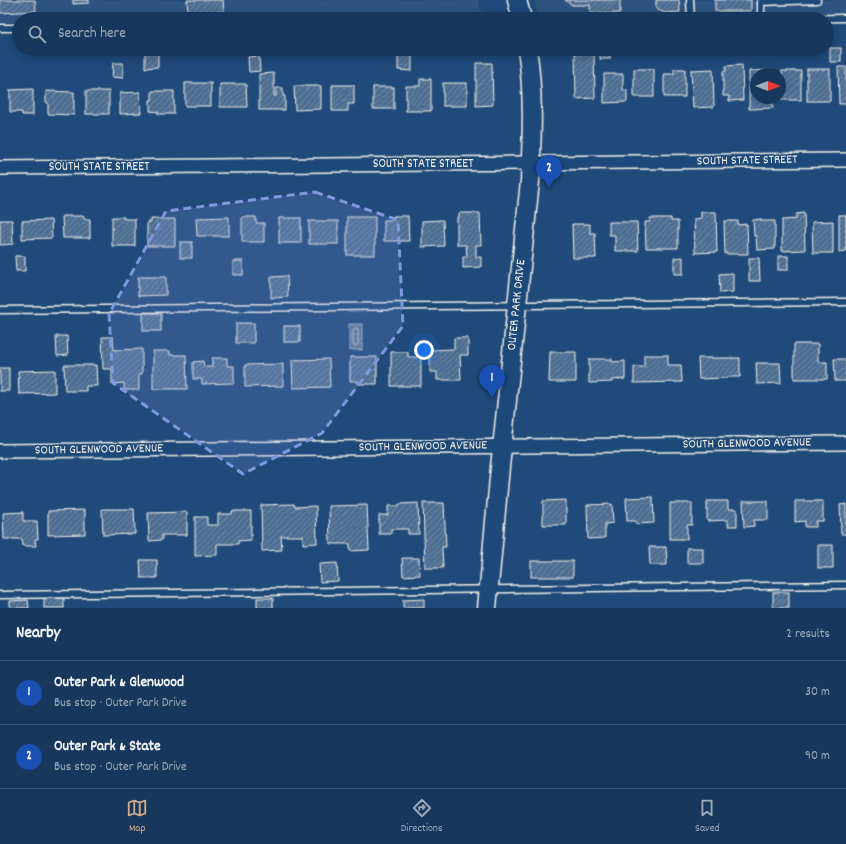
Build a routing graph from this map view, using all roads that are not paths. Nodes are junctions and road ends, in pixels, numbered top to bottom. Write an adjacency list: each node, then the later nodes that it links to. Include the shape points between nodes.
1 (517, 0): 5 (street)
2 (690, 0): 6 (lane)
3 (817, 0): 4 (lane)
4 (761, 1): 7 (lane)
5 (520, 12)
6 (691, 12)
7 (761, 12)
8 (834, 18): 9 (lane)
9 (846, 18)
10 (0, 28): 11 (lane)
11 (12, 28)
12 (528, 56): 14 (street, OUTER PARK DRIVE, via 532,100)
13 (846, 160): 14 (street, SOUTH STATE STREET)
14 (531, 163): 15 (street, SOUTH STATE STREET); 17 (street, OUTER PARK DRIVE)
15 (0, 168)
16 (846, 302): 17 (lane)
17 (517, 304): 18 (lane); 20 (street, OUTER PARK DRIVE)
18 (0, 310)
19 (846, 443): 20 (street, SOUTH GLENWOOD AVENUE)
20 (503, 446): 21 (street, SOUTH GLENWOOD AVENUE); 23 (street, OUTER PARK DRIVE)
21 (0, 451)
22 (846, 585): 23 (lane)
23 (489, 589): 24 (lane); 25 (street, OUTER PARK DRIVE)
24 (0, 595)
25 (487, 608)

